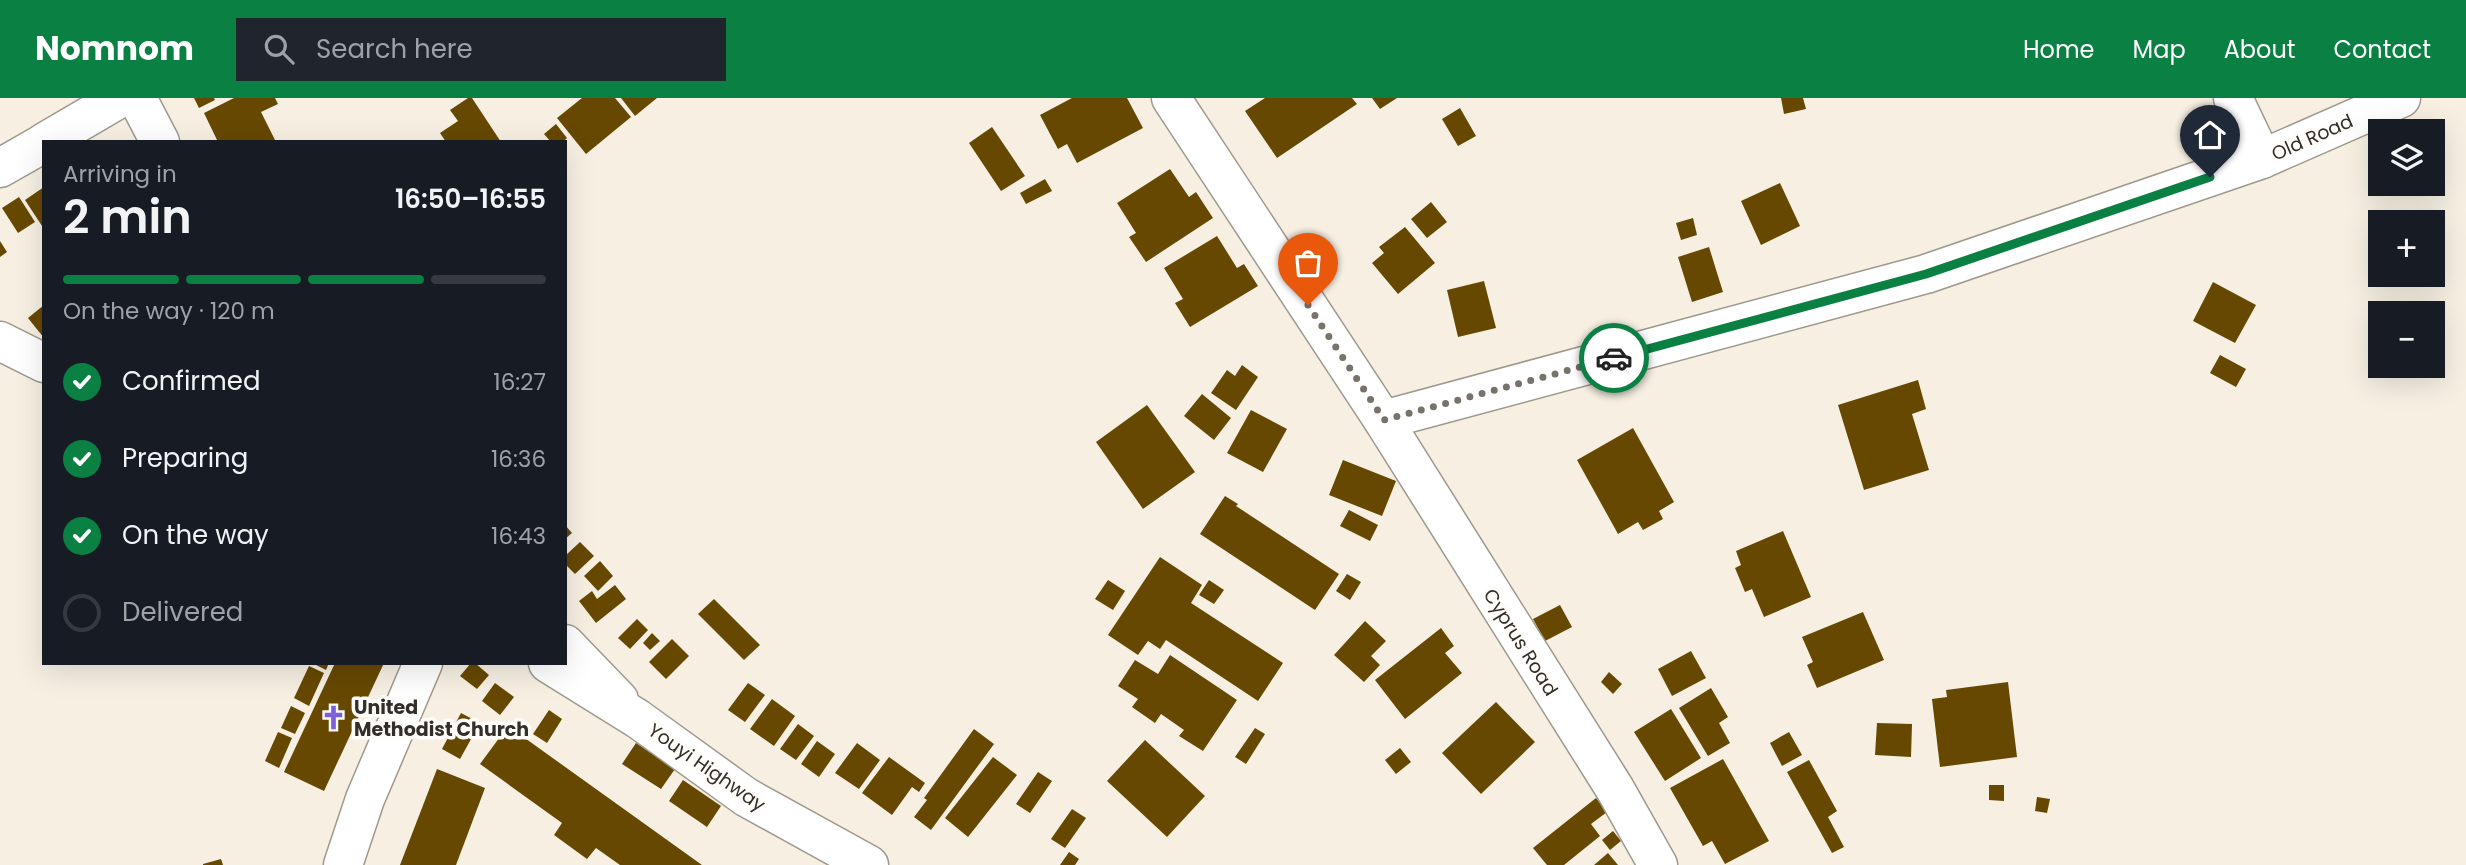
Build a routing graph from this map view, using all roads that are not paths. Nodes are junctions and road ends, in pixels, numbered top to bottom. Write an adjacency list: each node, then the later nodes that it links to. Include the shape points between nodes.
1 (120, 98): 6 (street)
2 (137, 98): 7 (street)
3 (1171, 98): 13 (street, Cyprus Road)
4 (2233, 98): 9 (street, Old Road)
5 (2401, 98): 9 (street, Old Road)
6 (48, 140)
7 (159, 140)
8 (42, 144): 10 (street)
9 (2262, 159): 13 (street, Old Road, via 1926,274)
10 (0, 168)
11 (0, 341): 12 (street)
12 (42, 362)
13 (1384, 420): 20 (street, Cyprus Road)
14 (567, 646): 17 (street)
15 (422, 665): 18 (street, via 365,799)
16 (551, 665): 17 (street, Youyi Highway)
17 (638, 719): 19 (street, Youyi Highway, via 746,797)
18 (343, 865)
19 (869, 865)
20 (1658, 865)

